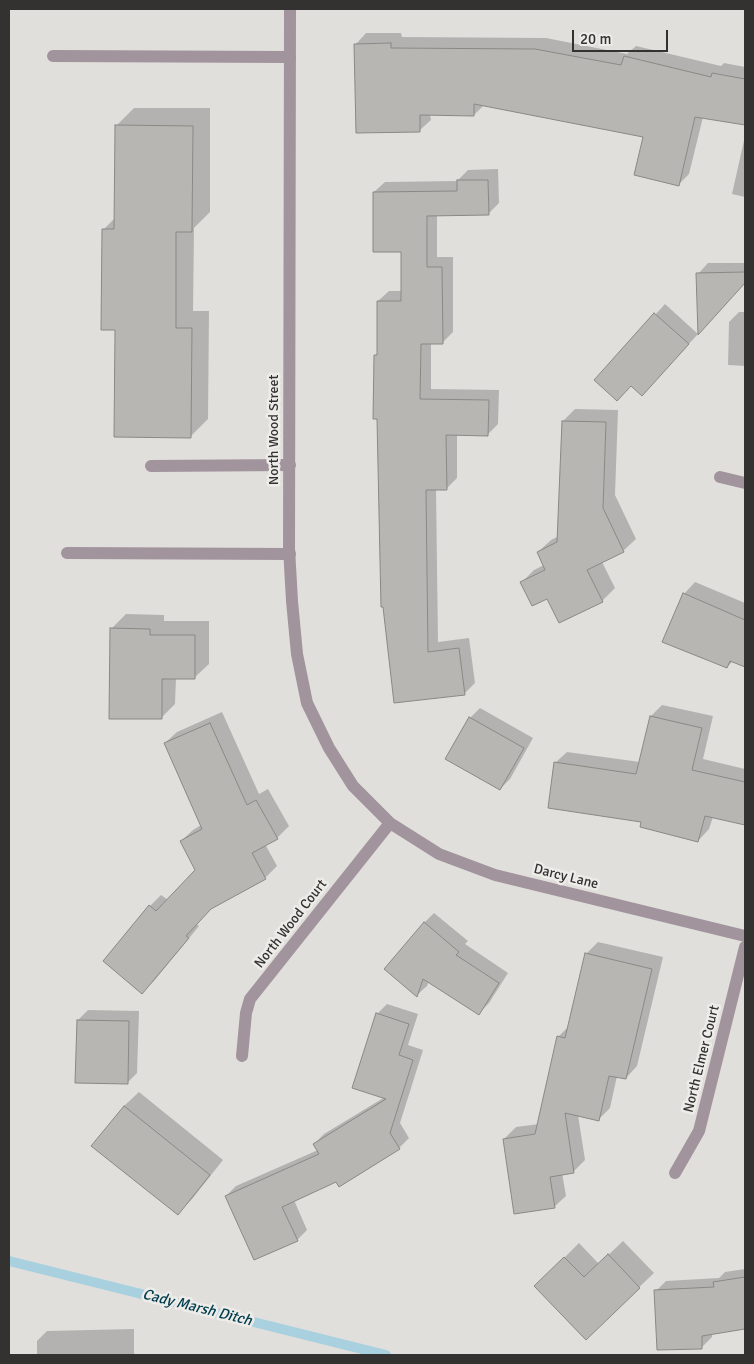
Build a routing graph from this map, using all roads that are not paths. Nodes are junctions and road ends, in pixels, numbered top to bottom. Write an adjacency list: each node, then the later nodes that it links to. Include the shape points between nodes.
1 (290, 9): 3 (street, North Wood Street)
2 (53, 56): 3 (street)
3 (290, 57): 4 (street, North Wood Street)
4 (290, 465): 5 (street); 9 (street, North Wood Street)
5 (151, 466)
6 (720, 477): 7 (street)
7 (745, 483)
8 (67, 553): 9 (street)
9 (290, 554): 10 (street, North Wood Street, via 297,654 307,703 329,748 353,786)
10 (390, 823): 11 (street, Darcy Lane, via 439,854 495,875); 13 (street, North Wood Court, via 250,999)
11 (745, 936)
12 (745, 947): 14 (street, North Elmer Court, via 699,1131)
13 (242, 1056)
14 (675, 1174)

